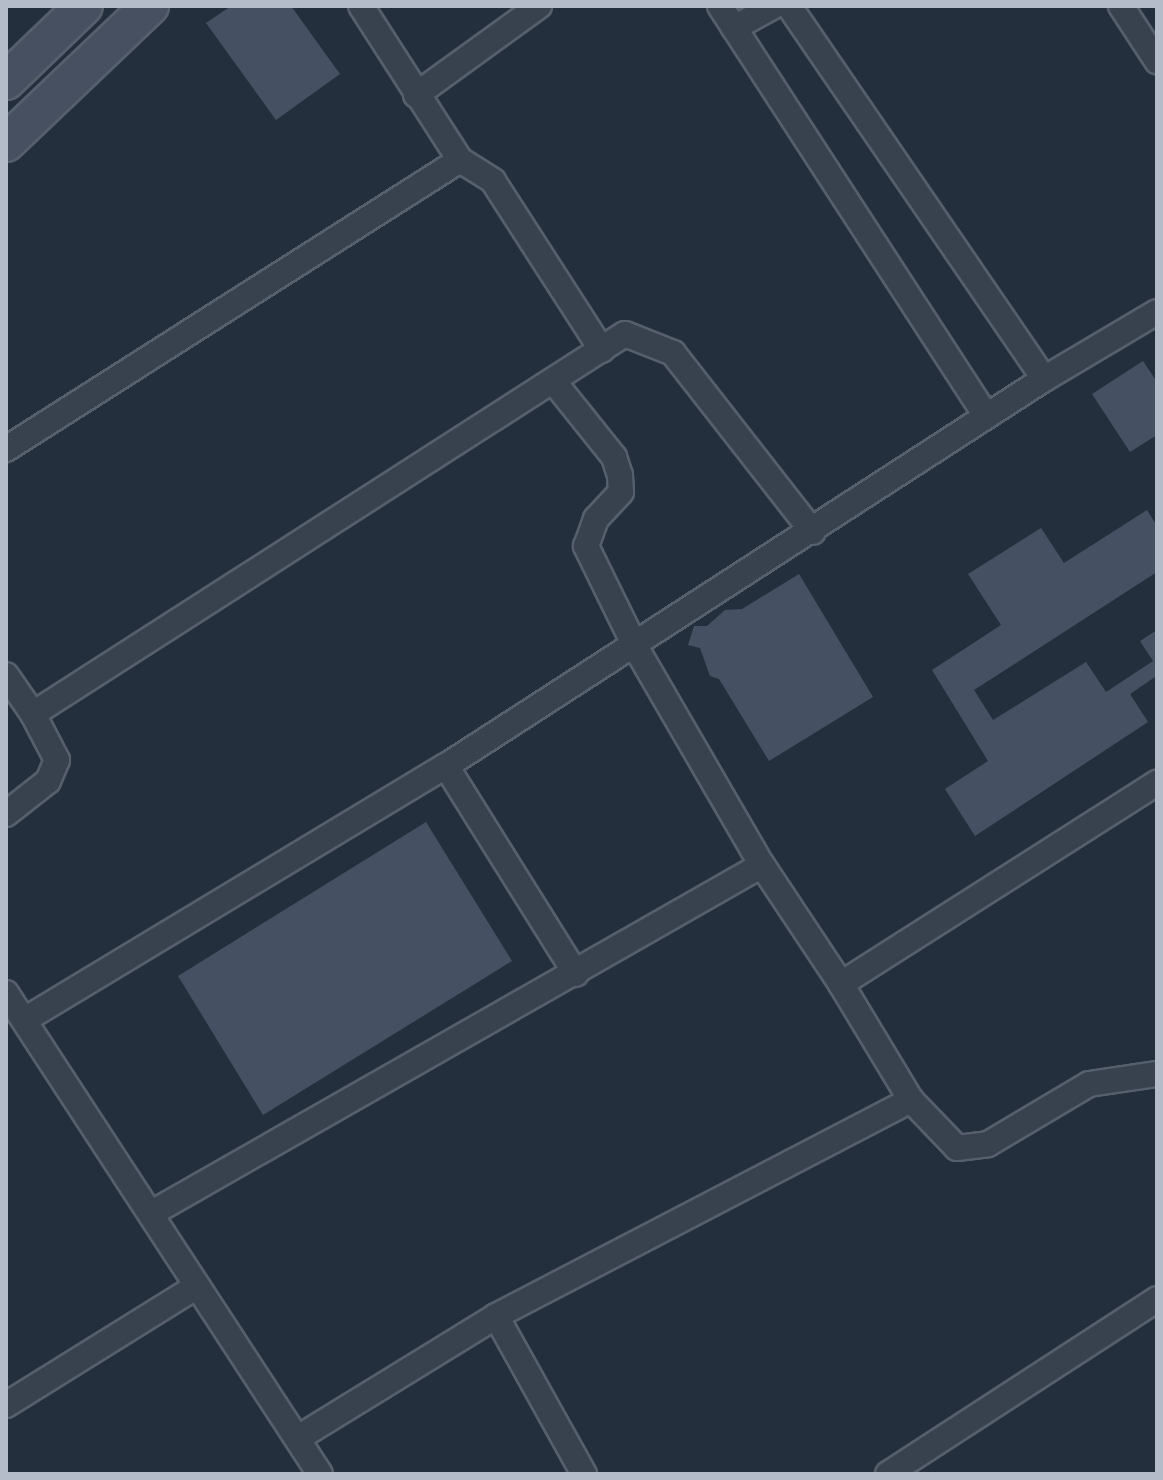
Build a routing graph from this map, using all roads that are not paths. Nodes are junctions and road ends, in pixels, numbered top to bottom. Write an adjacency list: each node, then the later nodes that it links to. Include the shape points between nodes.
1 (84, 6): 11 (main road)
2 (150, 6): 13 (main road)
3 (361, 6): 12 (street)
4 (539, 6): 12 (street)
5 (720, 6): 9 (street)
6 (774, 6): 9 (street)
7 (789, 6): 17 (street)
8 (1121, 6): 10 (street)
9 (734, 28): 19 (street)
10 (1157, 61)
11 (6, 81)
12 (416, 95): 14 (street)
13 (6, 143)
14 (460, 160): 16 (street, via 493,181); 20 (street)
15 (1157, 312): 17 (street)
16 (602, 350): 18 (street); 21 (street, via 625,334 673,353)
17 (1044, 379): 19 (street)
18 (554, 382): 22 (street, via 614,457 620,475 621,492 596,519 586,546); 24 (street)
19 (986, 416): 21 (street)
20 (6, 449)
21 (813, 532): 22 (street)
22 (636, 648): 25 (street); 28 (street)
23 (6, 675): 24 (street)
24 (33, 714): 27 (street, via 57,760 48,781)
25 (446, 766): 29 (street); 32 (street)
26 (1157, 783): 30 (street)
27 (6, 814)
28 (762, 865): 29 (street); 30 (street)
29 (576, 974): 35 (street)
30 (841, 984): 34 (street)
31 (6, 993): 32 (street)
32 (26, 1019): 35 (street)
33 (1157, 1074): 34 (street, via 1089,1084 988,1144 957,1148)
34 (911, 1100): 38 (street)
35 (152, 1213): 36 (street)
36 (197, 1286): 39 (street); 40 (street)
37 (1157, 1299): 43 (street)
38 (496, 1316): 40 (street); 42 (street)
39 (6, 1405)
40 (298, 1438): 41 (street)
41 (320, 1474)
42 (584, 1474)
43 (888, 1474)

